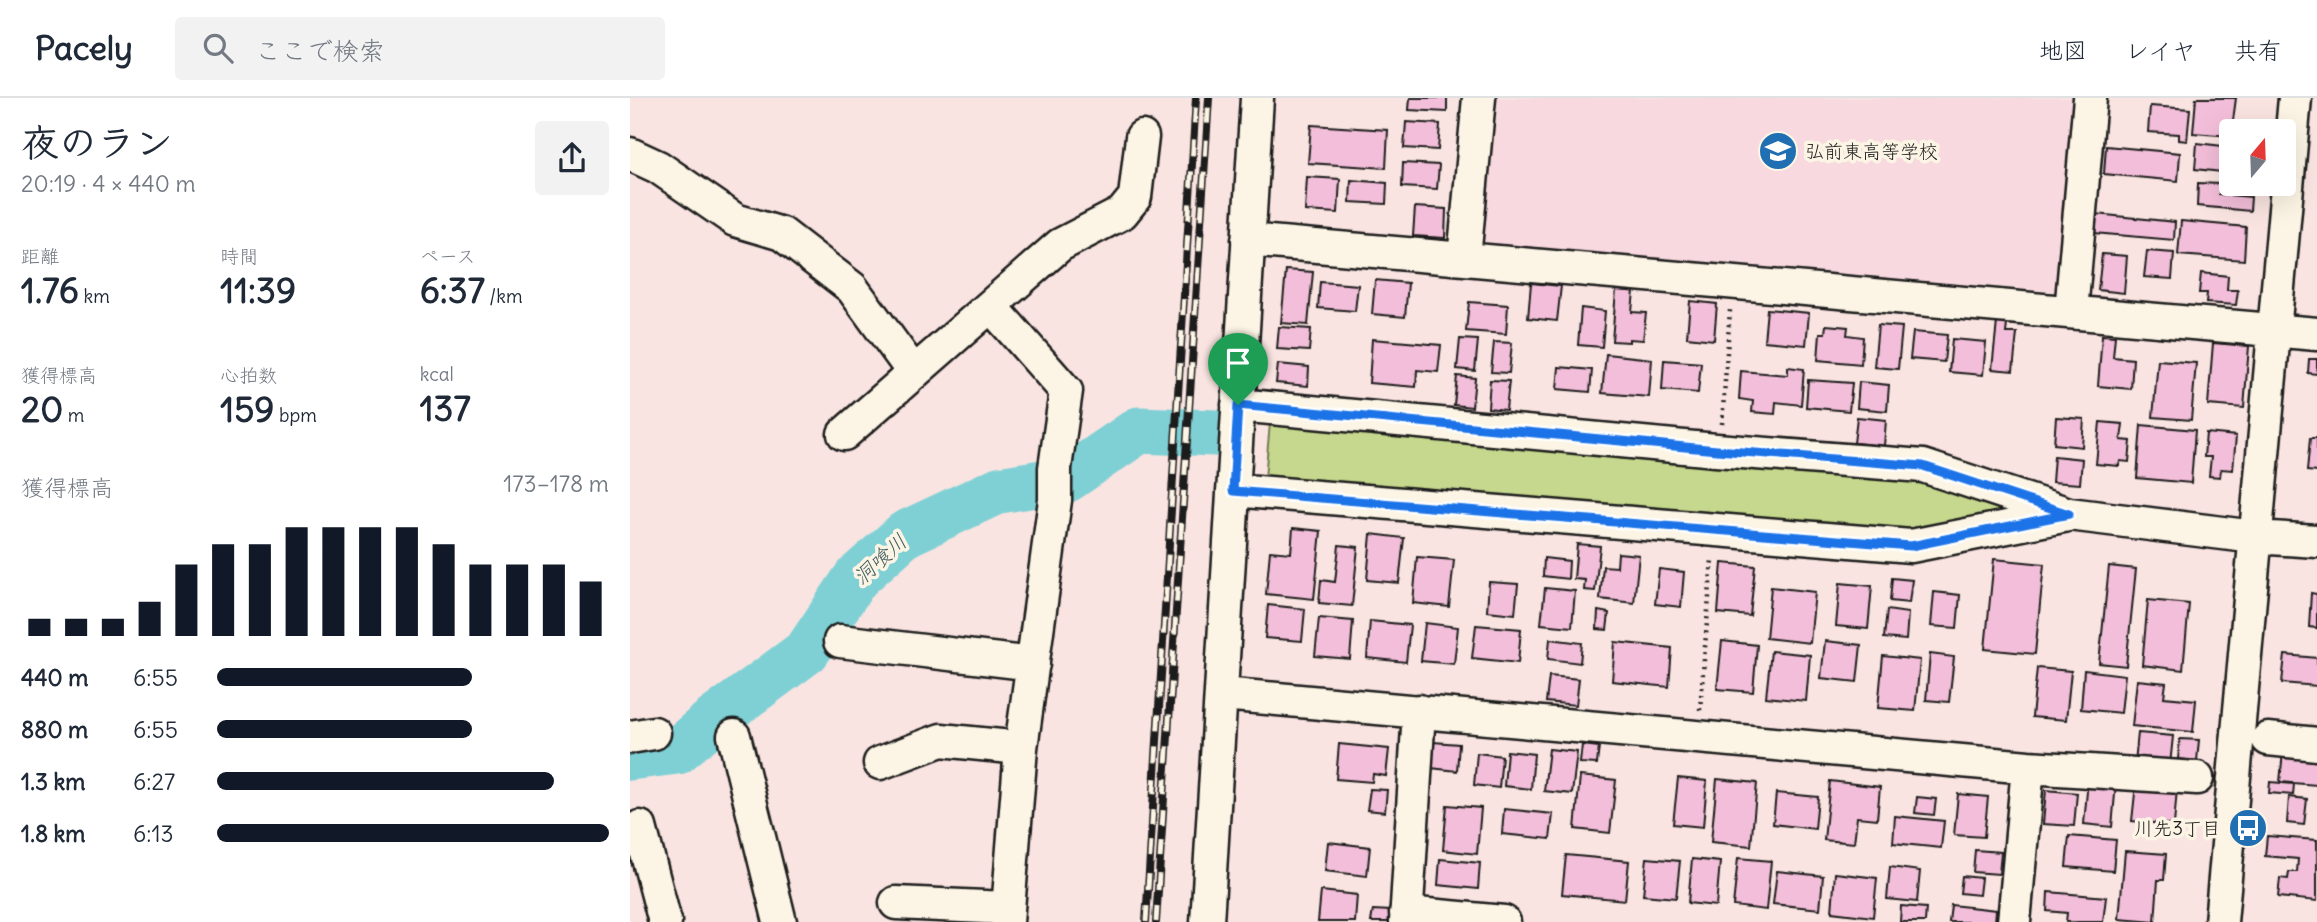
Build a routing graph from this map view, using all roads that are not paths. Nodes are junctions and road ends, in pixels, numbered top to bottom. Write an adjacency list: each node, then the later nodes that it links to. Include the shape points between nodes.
1 (1257, 98): 7 (street)
2 (1479, 98): 8 (street)
3 (2090, 98): 10 (street)
4 (2295, 98): 11 (street)
5 (1142, 137): 9 (street, via 1135,197 1122,213 1060,245)
6 (630, 154): 13 (street, via 658,167 735,220 782,234 852,288)
7 (1248, 240): 8 (street); 14 (street)
8 (1464, 259): 10 (street)
9 (990, 306): 13 (street); 21 (street, via 1066,391)
10 (2071, 312): 11 (street)
11 (2274, 330): 12 (street); 18 (street)
12 (2317, 334)
13 (914, 373): 15 (street)
14 (1238, 405): 16 (street); 17 (street, via 1923,466)
15 (844, 434)
16 (1233, 491): 17 (street, via 1911,546); 22 (street)
17 (2069, 514): 18 (street)
18 (2255, 537): 19 (street); 40 (street)
19 (2317, 541)
20 (840, 641): 21 (street)
21 (1033, 664): 27 (street)
22 (1222, 694): 23 (street); 37 (street)
23 (1419, 711): 29 (street); 34 (street)
24 (734, 736): 36 (street)
25 (2268, 739): 26 (street)
26 (2317, 744)
27 (1021, 748): 28 (street, via 941,740); 33 (street)
28 (880, 763)
29 (2028, 767): 30 (street); 39 (street)
30 (2197, 778)
31 (640, 827): 35 (street)
32 (896, 904): 33 (street)
33 (1007, 915)
34 (1406, 918): 38 (street)
35 (665, 922)
36 (780, 922)
37 (1207, 922)
38 (1504, 922)
39 (2014, 922)
40 (2221, 922)

